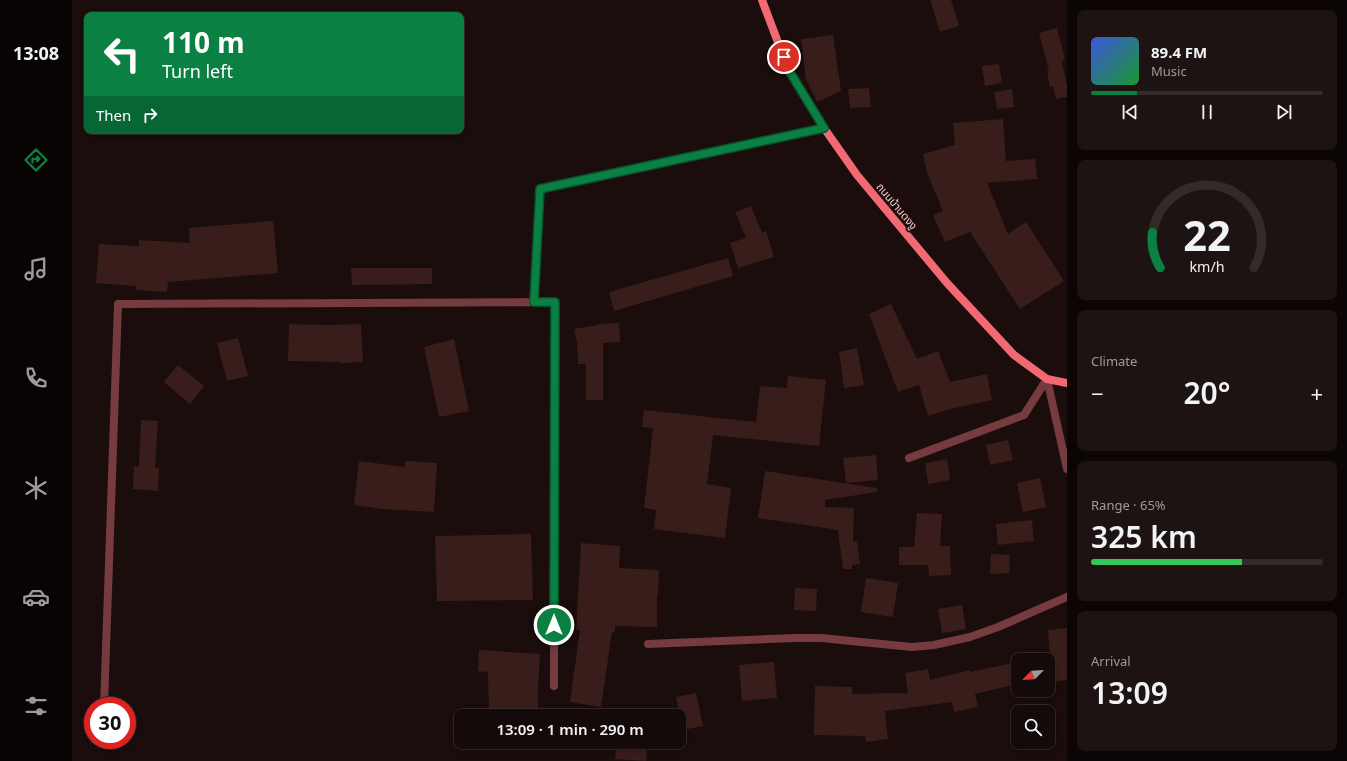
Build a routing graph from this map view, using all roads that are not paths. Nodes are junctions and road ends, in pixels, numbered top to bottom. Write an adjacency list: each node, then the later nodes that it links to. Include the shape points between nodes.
1 (762, 0): 2 (street, ถนนบ้านดงงู, via 788,69)
2 (824, 128): 3 (street, via 540,189); 4 (street, ถนนบ้านดงงู, via 857,175 947,283 1014,355)
3 (534, 302): 10 (street, via 555,302); 11 (street, via 118,304)
4 (1047, 379): 5 (street, ถนนบ้านดงงู); 6 (street, via 1024,415); 7 (street)
5 (1067, 383)
6 (908, 458)
7 (1067, 469)
8 (1067, 597): 9 (street, via 998,627 970,637 934,645 912,647 821,638)
9 (648, 644)
10 (554, 686)
11 (104, 697)

